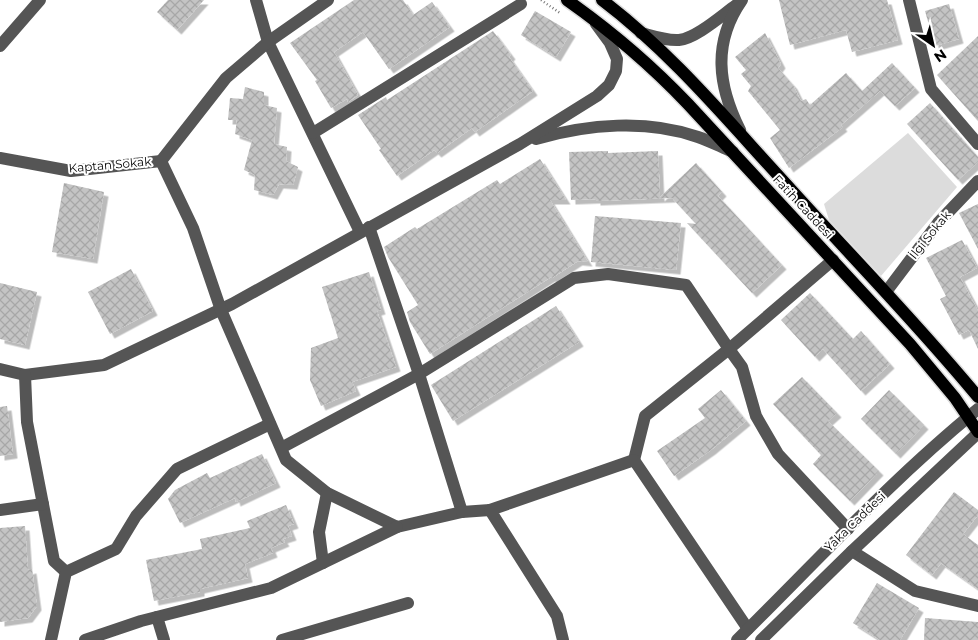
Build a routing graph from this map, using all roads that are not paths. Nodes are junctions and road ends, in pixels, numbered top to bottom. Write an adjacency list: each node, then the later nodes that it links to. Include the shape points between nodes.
1 (40, 0): 12 (street)
2 (256, 0): 11 (street)
3 (328, 0): 11 (street)
4 (567, 0): 9 (main road, Fatih Caddesi)
5 (602, 0): 10 (main road, Fatih Caddesi)
6 (741, 0): 10 (street, via 684,38 672,40); 14 (street, via 723,43 721,62 727,99)
7 (909, 0): 16 (street, via 931,89)
8 (521, 4): 13 (street)
9 (590, 16): 15 (street, via 615,54 617,64 613,79 597,96); 17 (main road, Fatih Caddesi, via 665,80)
10 (641, 33): 14 (main road, Fatih Caddesi)
11 (268, 42): 13 (street); 19 (street, via 226,78)
12 (0, 46)
13 (313, 133): 21 (street)
14 (743, 137): 23 (main road, Fatih Caddesi)
15 (520, 144): 17 (street, via 552,134 624,125 678,131); 21 (street)
16 (978, 144)
17 (734, 153): 22 (main road, Fatih Caddesi)
18 (0, 158): 19 (street, Kaptan Sokak, via 71,171)
19 (161, 161): 24 (street, via 193,228)
20 (978, 181): 23 (street, İlgi Sokak, via 938,223)
21 (364, 230): 24 (street); 27 (street)
22 (834, 260): 25 (street); 30 (main road, Fatih Caddesi)
23 (886, 292): 29 (main road, Fatih Caddesi)
24 (221, 310): 28 (street, via 104,365); 31 (street)
25 (729, 349): 27 (street, via 686,284 608,274 574,278); 34 (street, via 645,416); 41 (street, via 742,367 756,416 778,454)
26 (0, 369): 28 (street)
27 (419, 374): 33 (street); 39 (street)
28 (25, 375): 36 (street, via 27,422)
29 (978, 397)
30 (973, 413): 32 (main road, Fatih Caddesi); 41 (street, Yaka Caddesi)
31 (270, 424): 33 (street); 44 (street, via 177,469 136,516 116,549)
32 (978, 433): 42 (street, Yaka Caddesi)
33 (281, 448): 35 (street, via 286,460)
34 (634, 460): 38 (street); 48 (street)
35 (327, 493): 40 (street); 43 (street, via 319,532)
36 (43, 504): 37 (street); 44 (street, via 54,561)
37 (0, 510)
38 (490, 510): 39 (street); 54 (street, via 557,616)
39 (462, 512): 40 (street)
40 (397, 527): 43 (street)
41 (848, 529): 48 (street, Yaka Caddesi)
42 (852, 551): 46 (street, via 914,591); 56 (street, Yaka Caddesi)
43 (323, 563): 47 (street, via 271,588)
44 (66, 572): 50 (street)
45 (408, 603): 53 (street)
46 (978, 606)
47 (157, 618): 49 (street); 52 (street)
48 (748, 629): 55 (street, Yaka Caddesi)
49 (103, 637): 51 (street)
50 (51, 640)
51 (85, 640)
52 (164, 640)
53 (282, 640)
54 (563, 640)
55 (737, 640)
56 (761, 640)

